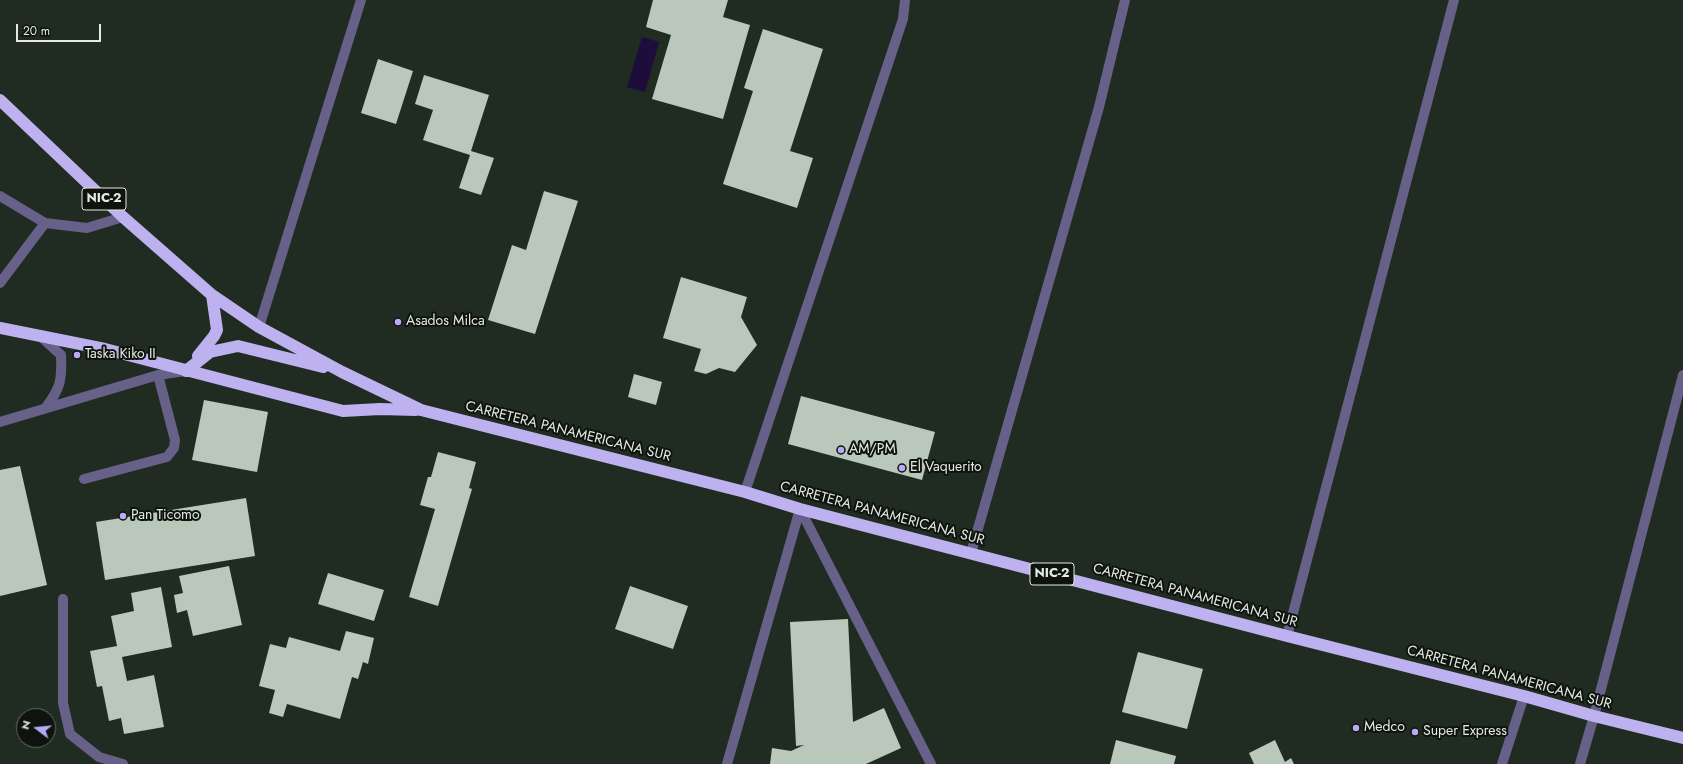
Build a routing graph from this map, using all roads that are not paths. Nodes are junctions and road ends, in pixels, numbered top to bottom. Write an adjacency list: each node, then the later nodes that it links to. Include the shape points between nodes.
1 (361, 0): 11 (street)
2 (905, 0): 22 (street, via 903,19)
3 (1125, 0): 24 (street, via 1099,107)
4 (1454, 0): 26 (street)
5 (0, 100): 7 (highway, CARRETERA PANAMERICANA SUR / NIC-2)
6 (0, 196): 8 (street)
7 (123, 217): 8 (street, via 87,228); 10 (highway, CARRETERA PANAMERICANA SUR / NIC-2)
8 (45, 223): 9 (street)
9 (0, 283)
10 (212, 295): 11 (highway, CARRETERA PANAMERICANA SUR / NIC-2); 14 (highway, via 217,330)
11 (259, 327): 15 (highway, CARRETERA PANAMERICANA SUR / NIC-2)
12 (0, 328): 13 (highway, CARRETERA PANAMERICANA SUR / NIC-2)
13 (39, 335): 14 (highway, CARRETERA PANAMERICANA SUR / NIC-2, via 105,349); 18 (street, via 61,355 62,375 56,394)
14 (186, 371): 15 (highway, via 210,352 238,346); 16 (street); 19 (highway, CARRETERA PANAMERICANA SUR / NIC-2, via 343,411)
15 (342, 372): 19 (highway, CARRETERA PANAMERICANA SUR / NIC-2)
16 (158, 375): 18 (street); 21 (street, via 175,440 174,448 167,457)
17 (1683, 375): 28 (street)
18 (46, 408): 20 (street)
19 (421, 410): 22 (highway, CARRETERA PANAMERICANA SUR / NIC-2)
20 (0, 422)
21 (84, 479)
22 (745, 492): 23 (highway, CARRETERA PANAMERICANA SUR / NIC-2)
23 (800, 509): 24 (highway, CARRETERA PANAMERICANA SUR / NIC-2); 31 (street); 32 (street)
24 (971, 553): 26 (highway, CARRETERA PANAMERICANA SUR / NIC-2)
25 (63, 598): 30 (street, via 63,703 70,734 99,758)
26 (1287, 636): 27 (highway, CARRETERA PANAMERICANA SUR / NIC-2)
27 (1524, 696): 28 (highway, CARRETERA PANAMERICANA SUR / NIC-2); 33 (street)
28 (1594, 716): 29 (highway, CARRETERA PANAMERICANA SUR / NIC-2); 34 (street)
29 (1683, 738)
30 (122, 764)
31 (727, 764)
32 (931, 764)
33 (1502, 764)
34 (1580, 764)

